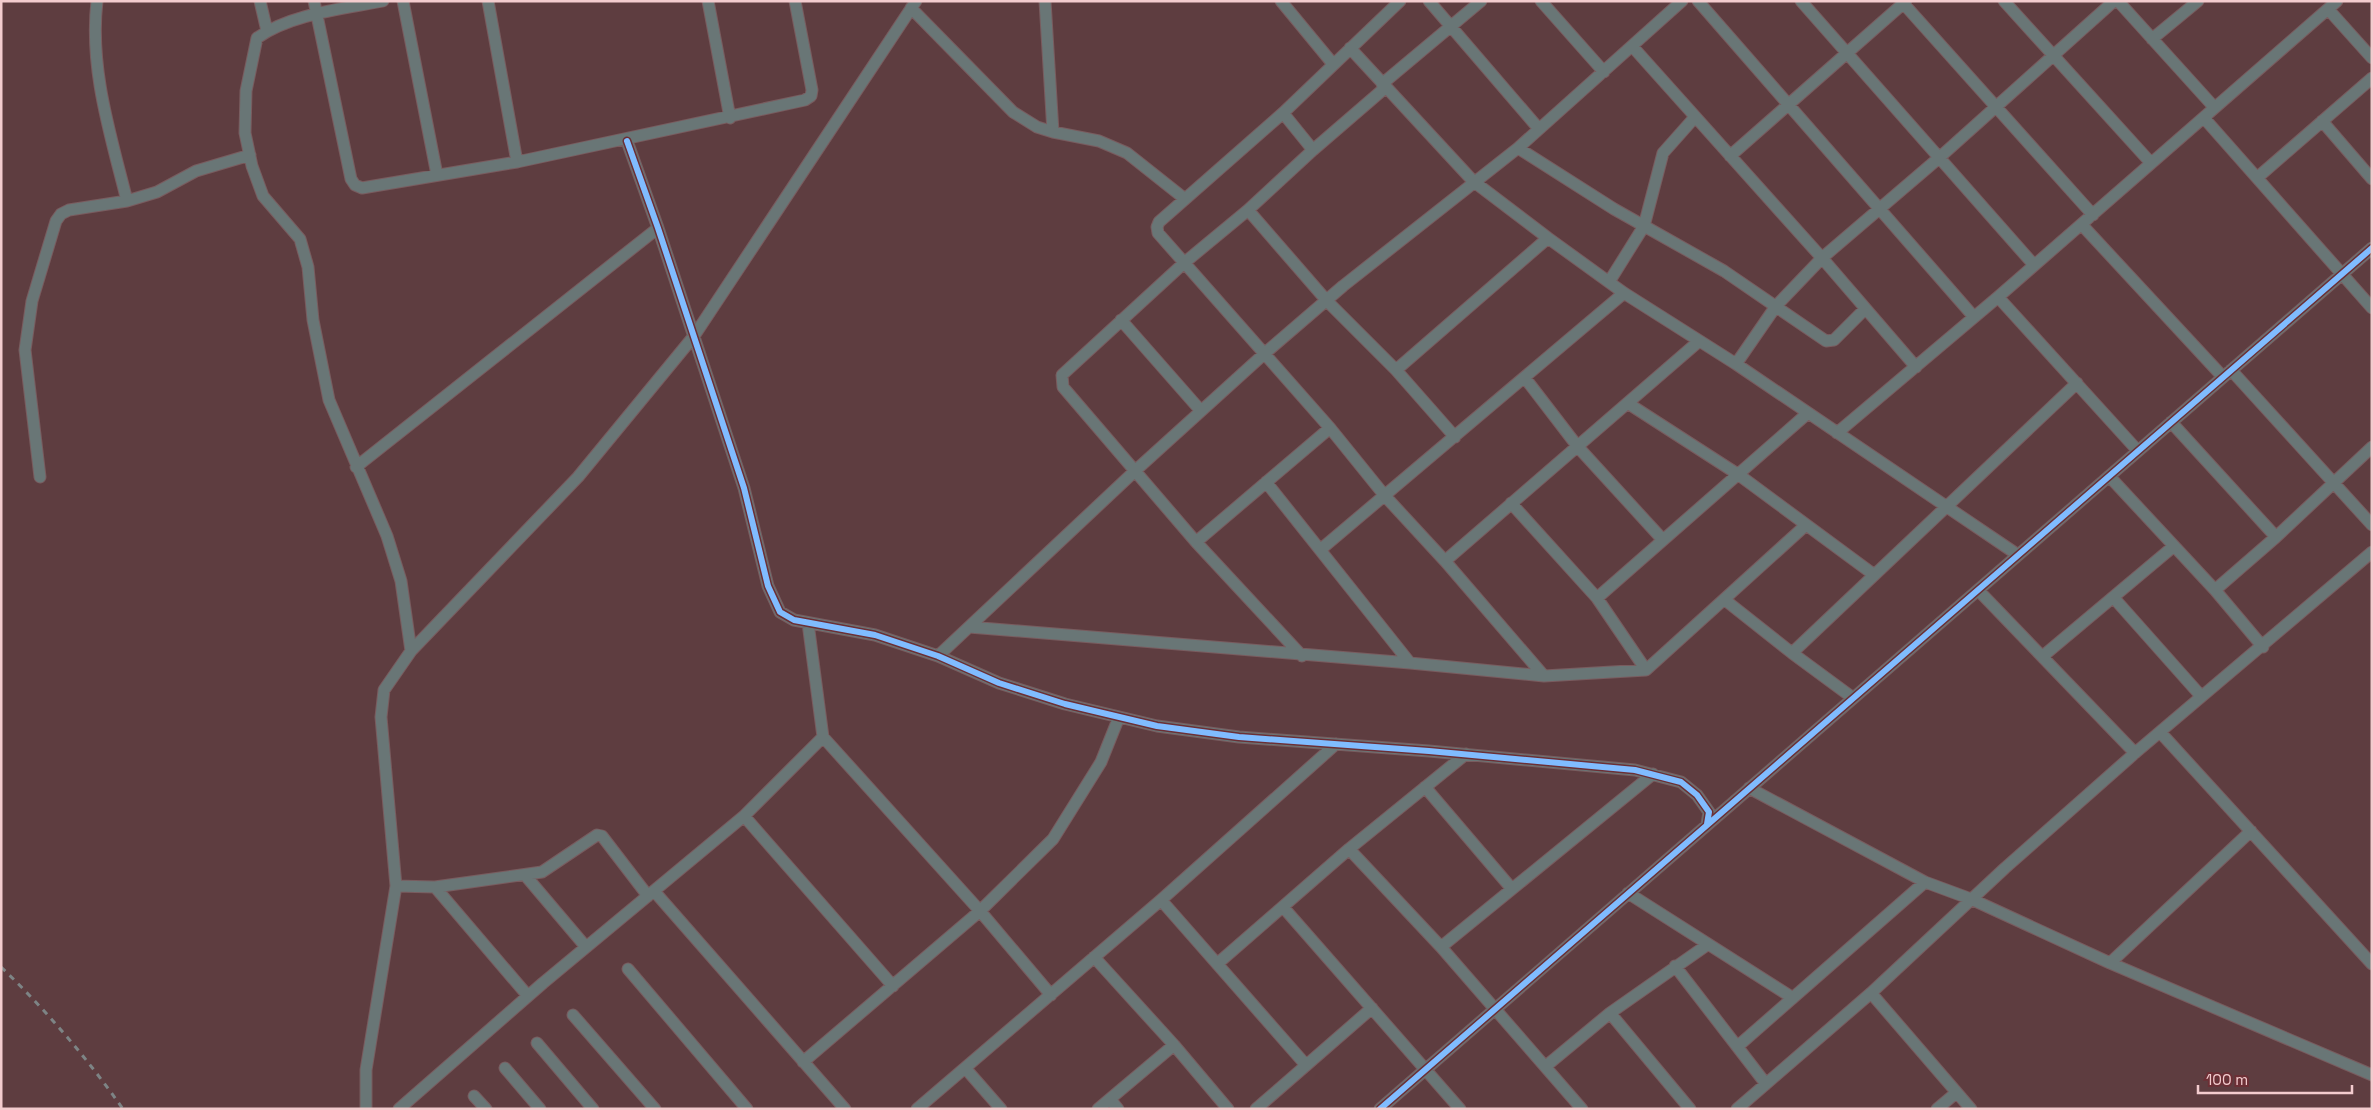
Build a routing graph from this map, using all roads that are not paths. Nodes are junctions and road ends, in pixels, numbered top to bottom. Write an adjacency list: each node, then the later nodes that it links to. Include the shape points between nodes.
1 (98, 1): 62 (street, via 96,17 102,96)
2 (260, 1): 28 (street)
3 (314, 1): 26 (street)
4 (383, 1): 26 (street)
5 (403, 1): 57 (street)
6 (488, 1): 55 (street)
7 (708, 1): 44 (street)
8 (795, 1): 44 (street, via 811,96)
9 (1045, 1): 48 (street)
10 (1281, 1): 35 (street)
11 (1400, 1): 31 (street)
12 (1428, 1): 27 (street)
13 (1481, 1): 27 (street)
14 (1542, 1): 36 (street)
15 (1682, 1): 24 (street)
16 (1698, 1): 39 (street)
17 (1801, 1): 32 (street)
18 (2004, 1): 33 (street)
19 (2116, 1): 29 (street); 33 (street)
20 (2198, 1): 29 (street)
21 (2337, 1): 25 (street)
22 (1904, 2): 32 (street); 40 (street)
23 (913, 4): 48 (street, via 1013,112 1037,127); 84 (street)
24 (1669, 6): 30 (street)
25 (2328, 9): 34 (street); 41 (street)
26 (316, 14): 28 (street); 57 (street, via 350,179 362,188)
27 (1450, 28): 38 (street); 47 (street)
28 (267, 31): 52 (street, via 256,38 246,91 246,133)
29 (2152, 39): 41 (street)
30 (1632, 46): 36 (street); 43 (street)
31 (1350, 48): 35 (street); 38 (street)
32 (1846, 54): 39 (street); 54 (street)
33 (2052, 55): 40 (street); 56 (street)
34 (2372, 58)
35 (1333, 64): 42 (street)
36 (1604, 72): 47 (street)
37 (2372, 78): 46 (street)
38 (1384, 86): 51 (street); 60 (street)
39 (1787, 104): 53 (street); 63 (street)
40 (1996, 107): 54 (street); 65 (street)
41 (2214, 107): 45 (street)
42 (1283, 114): 51 (street); 61 (street)
43 (1696, 117): 53 (street); 67 (street, via 1662,153)
44 (730, 118): 49 (street)
45 (2204, 118): 56 (street); 58 (street)
46 (2322, 122): 58 (street); 59 (street)
47 (1539, 129): 50 (street)
48 (1053, 132): 61 (street, via 1099,141 1127,153)
49 (626, 140): 55 (street); 68 (street)
50 (1518, 148): 60 (street); 67 (street)
51 (1313, 150): 64 (street)
52 (250, 155): 62 (street, via 196,171 157,192); 103 (street, via 263,196 300,239 308,267 313,320 329,400)
53 (1730, 156): 71 (street)
54 (1940, 156): 63 (street); 73 (street)
55 (517, 162): 57 (street)
56 (2151, 163): 65 (street)
57 (437, 176)
58 (2258, 178): 74 (street)
59 (2372, 179)
60 (1474, 181): 69 (street); 78 (street)
61 (1185, 199): 72 (street, via 1157,227 1158,233)
62 (126, 201): 107 (street, via 68,210 56,221 32,301 25,350)
63 (1880, 208): 71 (street); 82 (street)
64 (1248, 210): 72 (street); 78 (street)
65 (2093, 215): 66 (street)
66 (2082, 225): 73 (street); 90 (street)
67 (1644, 226): 75 (street); 79 (street, via 1724,271)
68 (658, 228): 84 (street); 103 (street)
69 (1548, 238): 75 (street); 89 (street)
70 (2372, 248): 74 (street)
71 (1822, 258): 79 (street); 81 (street)
72 (1184, 263): 83 (street); 86 (street)
73 (2034, 265): 77 (street)
74 (2341, 275): 80 (street); 90 (street)
75 (1609, 282): 76 (street)
76 (1624, 293): 85 (street); 91 (street)
77 (1998, 297): 82 (street); 92 (street)
78 (1327, 301): 86 (street); 89 (street)
79 (1776, 306): 81 (street, via 1830,342); 87 (street)
80 (2372, 308)
81 (1865, 309): 88 (street)
82 (1974, 316): 88 (street)
83 (1121, 320): 94 (street); 104 (street, via 1062,375 1061,381 1063,388)
84 (694, 336): 129 (street, via 744,488 768,586 780,612); 132 (street, via 578,477)
85 (1698, 342): 87 (street); 93 (street)
86 (1264, 354): 94 (street); 97 (street)
87 (1736, 364): 95 (street)
88 (1916, 367): 98 (street)
89 (1396, 370): 99 (street)
90 (2227, 373): 96 (street); 109 (street)
91 (1525, 378): 99 (street); 101 (street)
92 (2077, 383): 102 (street); 112 (street)
93 (1629, 404): 101 (street); 105 (street)
94 (1201, 411): 104 (street)
95 (1808, 413): 98 (street); 105 (street)
96 (2171, 422): 102 (street); 115 (street)
97 (1330, 428): 108 (street); 110 (street)
98 (1837, 433): 112 (street)
99 (1455, 437): 110 (street)
100 (2372, 446): 109 (street)
101 (1578, 447): 111 (street); 116 (street)
102 (2138, 451): 106 (street)
103 (356, 467): 132 (street, via 387,536 401,581)
104 (1136, 470): 117 (street); 130 (street)
105 (1739, 474): 113 (street); 116 (street)
106 (2109, 476): 118 (street); 121 (street)
107 (40, 477)
108 (1266, 482): 117 (street); 119 (street)
109 (2333, 482): 114 (street); 115 (street)
110 (1385, 496): 119 (street); 122 (street)
111 (1511, 503): 122 (street); 127 (street)
112 (1947, 506): 121 (street); 123 (street)
113 (1806, 525): 123 (street); 128 (street)
114 (2372, 525)
115 (2276, 537): 125 (street)
116 (1663, 540): 127 (street)
117 (1196, 542): 135 (street)
118 (2174, 546): 125 (street); 126 (street)
119 (1320, 550): 137 (street)
120 (2372, 552): 131 (street)
121 (2018, 555): 124 (street)
122 (1445, 561): 139 (street)
123 (1873, 574): 133 (street)
124 (1978, 590): 136 (street); 141 (street)
125 (2215, 590): 131 (street)
126 (2114, 597): 136 (street); 140 (street)
127 (1598, 598): 138 (street)
128 (1725, 600): 133 (street); 138 (street)
129 (808, 623): 134 (street, via 875,635); 144 (street)
130 (969, 628): 134 (street); 135 (street)
131 (2263, 647): 140 (street)
132 (411, 651): 157 (street, via 384,690 381,717)
133 (1792, 654): 141 (street)
134 (938, 656): 142 (street, via 999,683)
135 (1302, 656): 137 (street)
136 (2043, 656): 147 (street)
137 (1410, 662): 139 (street)
138 (1646, 670): 139 (street)
139 (1544, 676)
140 (2201, 696): 143 (street)
141 (1853, 698): 150 (street)
142 (1119, 717): 145 (street, via 1239,738); 165 (street, via 1100,762 1053,839)
143 (2160, 732): 147 (street); 153 (street)
144 (823, 737): 151 (street); 165 (street)
145 (1336, 744): 146 (street); 163 (street)
146 (1466, 754): 148 (street); 149 (street)
147 (2135, 754): 162 (street)
148 (1653, 774): 152 (street, via 1681,782 1697,795 1709,812); 159 (street)
149 (1425, 788): 154 (street); 159 (street)
150 (1749, 788): 152 (street); 156 (street)
151 (744, 816): 161 (street); 175 (street)
152 (1707, 824): 160 (street)
153 (2251, 831): 171 (street); 172 (street)
154 (1349, 848): 164 (street); 168 (street)
155 (525, 875): 158 (street); 161 (street, via 542,872 597,835 602,836); 167 (street)
156 (1925, 882): 162 (street); 179 (street)
157 (396, 886): 158 (street); 199 (street, via 366,1070)
158 (435, 888): 178 (street)
159 (1512, 889): 168 (street)
160 (1628, 893): 166 (street); 181 (street)
161 (651, 894): 167 (street); 187 (street)
162 (1971, 899): 171 (street); 176 (street)
163 (1161, 900): 169 (street); 170 (street)
164 (1283, 907): 170 (street); 180 (street)
165 (980, 911): 175 (street); 177 (street)
166 (1707, 945): 173 (street); 179 (street)
167 (586, 947): 178 (street)
168 (1441, 947): 181 (street)
169 (1094, 958): 177 (street); 185 (street)
170 (1217, 964): 188 (street)
171 (2110, 964): 193 (street)
172 (2372, 964)
173 (1675, 966): 182 (street); 186 (street)
174 (628, 968): 205 (street)
175 (893, 986): 187 (street)
176 (1871, 993): 194 (street); 195 (street)
177 (1051, 995): 191 (street)
178 (528, 996): 200 (street)
179 (1793, 998): 186 (street)
180 (1372, 1008): 188 (street); 192 (street)
181 (1495, 1009): 189 (street); 192 (street)
182 (1610, 1013): 189 (street); 216 (street)
183 (573, 1015): 204 (street)
184 (537, 1043): 203 (street)
185 (1174, 1044): 197 (street); 211 (street)
186 (1738, 1046): 194 (street)
187 (802, 1062): 206 (street)
188 (1306, 1064): 212 (street)
189 (1546, 1066): 215 (street)
190 (505, 1068): 202 (street)
191 (966, 1069): 207 (street); 208 (street)
192 (1426, 1069): 213 (street); 214 (street)
193 (2372, 1075)
194 (1766, 1084): 198 (street)
195 (1956, 1093): 217 (street); 218 (street)
196 (474, 1096): 201 (street)
197 (1110, 1099): 209 (street); 210 (street)
198 (1744, 1107)
199 (366, 1109)
200 (399, 1109)
201 (486, 1109)
202 (540, 1109)
203 (593, 1109)
204 (655, 1109)
205 (747, 1109)
206 (844, 1109)
207 (917, 1109)
208 (1001, 1109)
209 (1098, 1109)
210 (1118, 1109)
211 (1228, 1109)
212 (1256, 1109)
213 (1380, 1109)
214 (1460, 1109)
215 (1582, 1109)
216 (1690, 1109)
217 (1937, 1109)
218 (1971, 1109)

